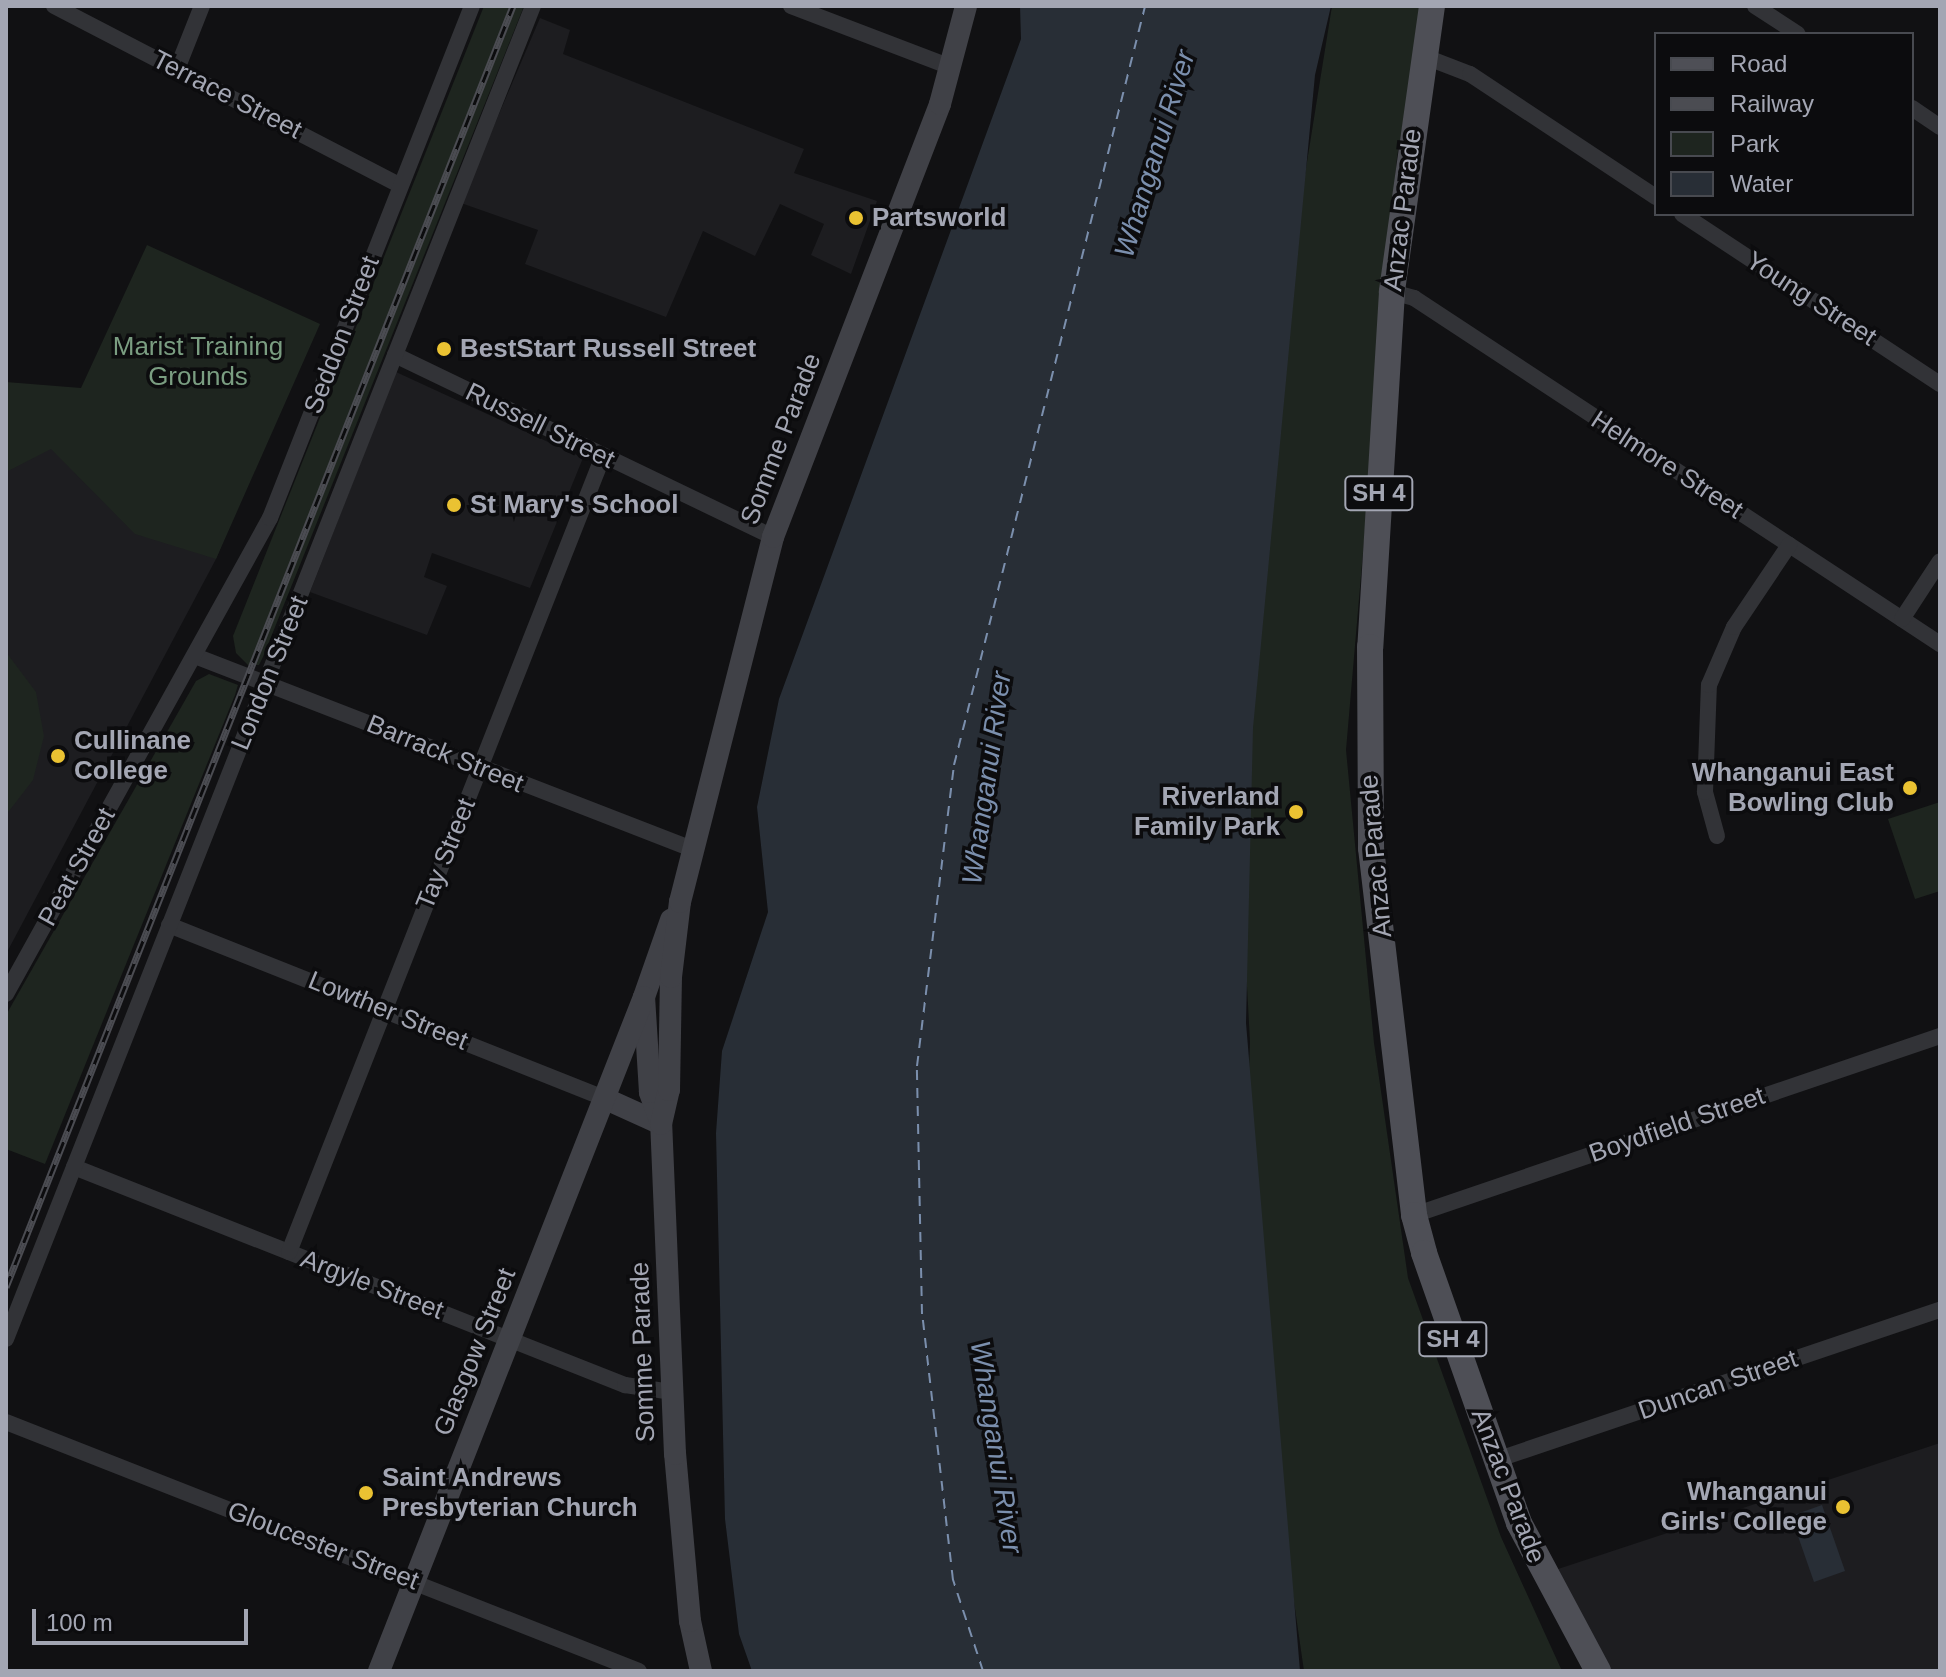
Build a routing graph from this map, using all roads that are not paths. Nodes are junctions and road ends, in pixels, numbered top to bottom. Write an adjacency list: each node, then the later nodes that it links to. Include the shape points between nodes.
1 (54, 6): 12 (street, Terrace Street)
2 (202, 6): 12 (street)
3 (472, 6): 15 (street, Seddon Street)
4 (533, 6): 19 (street, London Street)
5 (791, 6): 11 (street)
6 (966, 6): 11 (main road, Somme Parade)
7 (1432, 6): 10 (main road, Anzac Parade / SH 4)
8 (1755, 6): 9 (street)
9 (1795, 32)
10 (1423, 56): 16 (street, via 1458,67); 18 (main road, Anzac Parade / SH 4)
11 (951, 67): 22 (main road, Somme Parade)
12 (177, 69): 15 (street, Terrace Street)
13 (1914, 109): 14 (street)
14 (1940, 127)
15 (400, 185): 27 (street, Seddon Street, via 282,492)
16 (1654, 196)
17 (1685, 216): 20 (street, Young Street)
18 (1392, 292): 23 (street, Helmore Street, via 1414,298); 43 (main road, Anzac Parade / SH 4, via 1368,734 1371,848)
19 (395, 355): 21 (street, Russell Street); 28 (street, London Street)
20 (1940, 384)
21 (603, 456): 22 (street, Russell Street); 29 (street, Tay Street)
22 (773, 537): 31 (main road, Somme Parade)
23 (1789, 545): 25 (street, Helmore Street); 30 (street, via 1734,627 1709,685 1705,792)
24 (1940, 561): 25 (street)
25 (1902, 619): 26 (street, Helmore Street)
26 (1940, 644)
27 (195, 656): 28 (street, Barrack Street); 35 (street, Peat Street)
28 (266, 684): 29 (street, Barrack Street); 33 (street, London Street)
29 (480, 768): 31 (street, Barrack Street); 37 (street, Tay Street)
30 (1717, 836)
31 (695, 850): 32 (main road, Somme Parade)
32 (680, 902): 34 (main road, Somme Parade); 36 (main road, Somme Parade)
33 (169, 925): 37 (street, Lowther Street); 42 (street, London Street)
34 (671, 977): 39 (main road, Glasgow Street); 41 (main road, Somme Parade, via 669,1090)
35 (6, 994)
36 (644, 997): 39 (main road, Somme Parade); 40 (main road, Glasgow Street)
37 (384, 1009): 40 (street, Lowther Street); 44 (street, Tay Street)
38 (1940, 1036): 43 (street, Boydfield Street)
39 (645, 1041): 40 (main road, Glasgow Street); 41 (main road, Somme Parade, via 650,1092)
40 (606, 1099): 41 (main road); 47 (main road, Glasgow Street)
41 (661, 1124): 48 (main road, Somme Parade)
42 (74, 1167): 44 (street, Argyle Street); 46 (street, London Street)
43 (1414, 1215): 50 (main road, Anzac Parade / SH 4)
44 (289, 1252): 47 (street, Argyle Street)
45 (1940, 1310): 50 (street, Duncan Street)
46 (6, 1339)
47 (510, 1339): 48 (street, Argyle Street, via 642,1391); 51 (main road, Glasgow Street)
48 (672, 1392): 54 (main road, Somme Parade, via 690,1621)
49 (6, 1422): 51 (street, Gloucester Street)
50 (1496, 1460): 55 (main road, Anzac Parade / SH 4, via 1535,1559)
51 (414, 1582): 52 (main road, Glasgow Street); 53 (street, Gloucester Street)
52 (379, 1671)
53 (639, 1671)
54 (701, 1671)
55 (1598, 1671)

